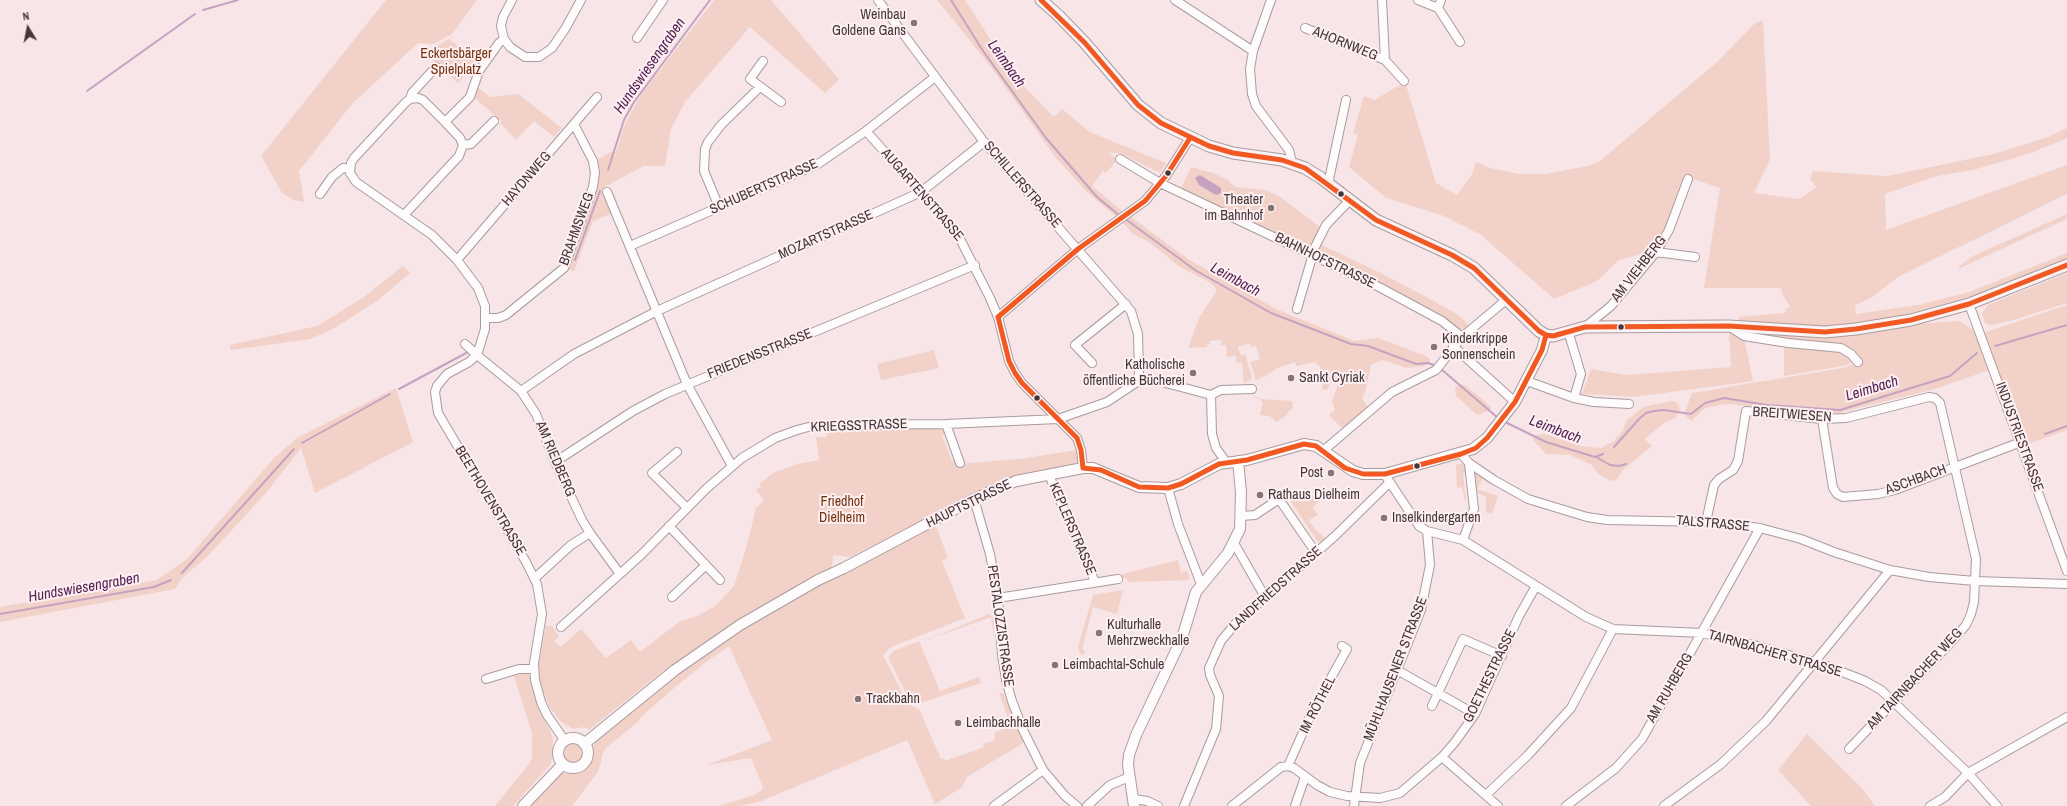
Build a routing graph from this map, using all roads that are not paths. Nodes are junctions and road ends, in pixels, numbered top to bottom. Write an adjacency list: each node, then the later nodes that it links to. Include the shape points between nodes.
1 (512, 0): 14 (street, via 501,26)
2 (581, 0): 14 (street, via 552,48 539,57 525,57 510,47)
3 (663, 0): 13 (street)
4 (878, 0): 20 (street, SCHILLERSTRASSE)
5 (1041, 0): 31 (main road, via 1080,38 1138,104 1162,123)
6 (1175, 0): 16 (street)
7 (1271, 0): 16 (street)
8 (1382, 0): 17 (street)
9 (1418, 0): 11 (street)
10 (1441, 0): 11 (street)
11 (1438, 8): 15 (street)
12 (1305, 28): 17 (street, AHORNWEG)
13 (637, 38)
14 (504, 39): 28 (street, via 479,70 470,97)
15 (1460, 42)
16 (1253, 51): 35 (street, via 1250,69 1252,94 1256,106 1289,150)
17 (1384, 60): 21 (street)
18 (763, 61): 22 (street, via 750,79)
19 (436, 67): 24 (street, via 412,93)
20 (936, 77): 30 (street, SCHUBERTSTRASSE); 32 (street, SCHILLERSTRASSE)
21 (1404, 80)
22 (760, 87): 26 (street); 44 (street, via 714,133 706,149 704,171)
23 (596, 97): 29 (street, HAYDNWEG)
24 (410, 99): 28 (street, via 423,100); 36 (street, via 354,158)
25 (1346, 100): 39 (street)
26 (781, 102)
27 (494, 121): 33 (street, via 471,144)
28 (445, 122): 33 (street)
29 (574, 124): 51 (street, HAYDNWEG); 60 (street, BRAHMSWEG, via 593,161 595,173 593,187 564,268 506,315)
30 (866, 131): 41 (street, AUGARTENSTRASSE); 44 (street, SCHUBERTSTRASSE, via 818,164)
31 (1190, 138): 35 (main road, via 1233,153); 38 (street)
32 (984, 142): 41 (street, MOZARTSTRASSE); 47 (street, SCHILLERSTRASSE)
33 (463, 145): 45 (street, via 459,156)
34 (1120, 159): 38 (street, BAHNHOFSTRASSE)
35 (1292, 163): 39 (main road, via 1305,168)
36 (350, 169): 42 (street, via 343,168 332,177); 45 (street, via 356,182)
37 (1688, 179): 48 (street, AM VIEHBERG, via 1669,230)
38 (1160, 183): 47 (street, via 1145,201); 49 (street, BAHNHOFSTRASSE)
39 (1328, 184): 43 (main road)
40 (607, 192): 46 (street)
41 (921, 192): 52 (street, AUGARTENSTRASSE, via 957,233); 58 (street, MOZARTSTRASSE)
42 (320, 194)
43 (1350, 200): 49 (street, via 1326,225); 54 (main road, via 1376,220 1474,268)
44 (719, 207): 46 (street, SCHUBERTSTRASSE)
45 (405, 214): 51 (street)
46 (630, 246): 58 (street)
47 (1078, 249): 55 (street, SCHILLERSTRASSE); 59 (street)
48 (1656, 252): 50 (street); 62 (street, AM VIEHBERG, via 1611,306)
49 (1312, 254): 57 (street); 65 (street, BAHNHOFSTRASSE, via 1442,321)
50 (1695, 257)
51 (457, 260): 60 (street, via 482,296)
52 (975, 265): 59 (street, AUGARTENSTRASSE); 73 (street, FRIEDENSSTRASSE)
53 (2067, 265): 56 (main road)
54 (1506, 300): 64 (main road); 65 (street)
55 (1126, 304): 70 (street, via 1075,345); 71 (street, SCHILLERSTRASSE, via 1136,324)
56 (1969, 304): 61 (main road, via 1911,320 1825,332); 83 (street, INDUSTRIESTRASSE)
57 (1297, 309)
58 (657, 311): 73 (street); 75 (street, MOZARTSTRASSE, via 574,354)
59 (998, 317): 80 (street, AUGARTENSTRASSE, via 1014,372)
60 (486, 318): 68 (street)
61 (1729, 326): 62 (main road); 69 (street, via 1744,336 1841,348)
62 (1585, 327): 63 (main road)
63 (1568, 331): 64 (main road, via 1553,336); 77 (street, via 1581,374)
64 (1546, 335): 72 (street, HAUPTSTRASSE, via 1542,350)
65 (1462, 337): 67 (street)
66 (465, 344): 68 (street, AM RIEDBERG)
67 (1453, 346): 78 (street); 84 (street, via 1436,370 1392,392)
68 (477, 355): 75 (street, AM RIEDBERG); 113 (street, BEETHOVENSTRASSE, via 441,380 435,392 435,400 444,425)
69 (1858, 362)
70 (1092, 363)
71 (1139, 379): 76 (street, via 1162,382); 80 (street, KRIEGSSTRASSE, via 1134,386 1114,398)
72 (1527, 381): 77 (street); 78 (street, HAUPTSTRASSE)
73 (687, 384): 88 (street, FRIEDENSSTRASSE, via 641,406); 92 (street)
74 (1252, 389): 76 (street, via 1221,390)
75 (520, 391): 88 (street, AM RIEDBERG, via 536,414)
76 (1211, 395): 89 (street, via 1212,434 1216,448)
77 (1574, 398): 79 (street)
78 (1515, 402): 86 (street, HAUPTSTRASSE, via 1478,446)
79 (1628, 404)
80 (1058, 419): 82 (street, KRIEGSSTRASSE); 94 (street, AUGARTENSTRASSE, via 1077,438)
81 (1822, 419): 93 (street, BREITWIESEN, via 1846,418 1928,397 1935,398 1940,403); 93 (street, ASCHBACH, via 1833,488 1843,497 1895,490); 101 (street, BREITWIESEN, via 1746,411 1738,461 1733,470 1719,478 1714,485)
82 (946, 424): 90 (street); 92 (street, KRIEGSSTRASSE, via 816,425 775,438 757,447)
83 (2021, 442): 93 (street, ASCHBACH); 111 (street, INDUSTRIESTRASSE)
84 (1323, 451): 87 (street, HAUPTSTRASSE, via 1316,446 1304,444); 96 (street, HAUPTSTRASSE, via 1353,471)
85 (677, 452): 99 (street, via 652,472)
86 (1461, 454): 91 (street, TALSTRASSE); 96 (street, HAUPTSTRASSE)
87 (1238, 461): 89 (street, HAUPTSTRASSE); 100 (street)
88 (555, 462): 105 (street, AM RIEDBERG)
89 (1226, 462): 97 (street, HAUPTSTRASSE)
90 (960, 463)
91 (1469, 463): 101 (street, TALSTRASSE, via 1528,499 1573,514 1607,520); 106 (street, via 1474,506)
92 (732, 466): 99 (street, KRIEGSSTRASSE)
93 (1955, 466): 116 (street, via 1976,559)
94 (1083, 468): 95 (street, HAUPTSTRASSE); 97 (street, HAUPTSTRASSE, via 1101,470 1139,487)
95 (1050, 475): 98 (street, HAUPTSTRASSE, via 1016,481); 117 (street, KEPLERSTRASSE)
96 (1387, 478): 104 (street, via 1419,526); 108 (street, LANDFRIEDSTRASSE, via 1362,510)
97 (1168, 488): 118 (street, via 1178,524)
98 (974, 499): 122 (street, PESTALOZZISTRASSE, via 990,554); 139 (street, HAUPTSTRASSE, via 818,580 712,643)
99 (687, 508): 102 (street, KRIEGSSTRASSE)
100 (1241, 516): 107 (street, via 1240,529); 108 (street, via 1255,515 1279,499)
101 (1706, 522): 103 (street, TALSTRASSE)
102 (669, 526): 109 (street); 112 (street, KRIEGSSTRASSE)
103 (1760, 528): 110 (street, TALSTRASSE, via 1801,539); 126 (street, AM RUHBERG)
104 (1427, 531): 106 (street, TAIRNBACHER STRASSE); 131 (street, MÜHLHAUSENER STRASSE, via 1430,565 1427,585 1421,610)
105 (590, 533): 112 (street, AM RIEDBERG); 113 (street, via 571,545)
106 (1463, 540): 120 (street, TAIRNBACHER STRASSE)
107 (1234, 543): 118 (street); 123 (street)
108 (1316, 553): 123 (street, LANDFRIEDSTRASSE)
109 (706, 565): 115 (street); 121 (street)
110 (1890, 570): 116 (street, TALSTRASSE); 129 (street)
111 (2067, 571)
112 (620, 574): 124 (street, KRIEGSSTRASSE)
113 (535, 578): 130 (street, BEETHOVENSTRASSE, via 542,614)
114 (1118, 579): 117 (street, KEPLERSTRASSE)
115 (720, 580)
116 (1975, 581): 119 (street, TALSTRASSE); 134 (street, AM TAIRNBACHER WEG, via 1974,602 1966,625)
117 (1095, 582): 122 (street, KEPLERSTRASSE)
118 (1201, 584): 146 (street, via 1196,592 1182,638 1136,735 1129,755)
119 (2067, 584)
120 (1536, 586): 125 (street, TAIRNBACHER STRASSE, via 1586,617); 128 (street, GOETHESTRASSE, via 1519,616)
121 (672, 597)
122 (998, 598): 144 (street, PESTALOZZISTRASSE, via 1006,680 1024,730)
123 (1265, 598): 156 (street, LANDFRIEDSTRASSE, via 1227,632 1211,662 1210,675 1219,696 1216,724 1209,749)
124 (561, 627)
125 (1613, 629): 126 (street, TAIRNBACHER STRASSE); 148 (street, via 1570,708)
126 (1702, 633): 129 (street, TAIRNBACHER STRASSE); 161 (street, AM RUHBERG, via 1633,751 1616,768)
127 (1342, 646): 143 (street, IM RÖTHEL, via 1347,649 1311,714)
128 (1502, 656): 133 (street, via 1463,639); 136 (street, GOETHESTRASSE)
129 (1815, 663): 134 (street, TAIRNBACHER STRASSE, via 1865,680); 162 (street, via 1742,746)
130 (534, 669): 132 (street, via 519,669); 138 (street, BEETHOVENSTRASSE, via 541,702)
131 (1397, 670): 133 (street); 149 (street, MÜHLHAUSENER STRASSE, via 1360,763)
132 (486, 679)
133 (1439, 693): 135 (street); 136 (street)
134 (1894, 703): 140 (street, AM TAIRNBACHER WEG); 145 (street, TAIRNBACHER STRASSE)
135 (1432, 706)
136 (1475, 714): 141 (street, GOETHESTRASSE)
137 (2067, 717): 145 (street)
138 (565, 741): 139 (street, via 573,738); 142 (street, via 558,752)
139 (584, 744): 142 (street, via 588,753 585,762 577,768)
140 (1849, 749)
141 (1442, 757): 148 (street); 149 (street, GOETHESTRASSE, via 1400,793 1380,798)
142 (563, 764): 152 (street)
143 (1288, 766): 147 (street, GOETHESTRASSE); 157 (street, via 1281,767)
144 (1043, 770): 151 (street); 153 (street, PESTALOZZISTRASSE)
145 (1968, 773): 163 (street, via 1945,797); 164 (street, TAIRNBACHER STRASSE)
146 (1129, 777): 150 (street); 154 (street, via 1110,785)
147 (1305, 777): 149 (street, GOETHESTRASSE, via 1330,792); 158 (street)
148 (1486, 795): 160 (street)
149 (1356, 797): 159 (street, MÜHLHAUSENER STRASSE)
150 (1134, 803): 155 (street, via 1141,799)
151 (996, 805)
152 (523, 806)
153 (1077, 806)
154 (1086, 806)
155 (1158, 806)
156 (1184, 806)
157 (1232, 806)
158 (1294, 806)
159 (1354, 806)
160 (1498, 806)
161 (1566, 806)
162 (1664, 806)
163 (1930, 806)
164 (1997, 806)

